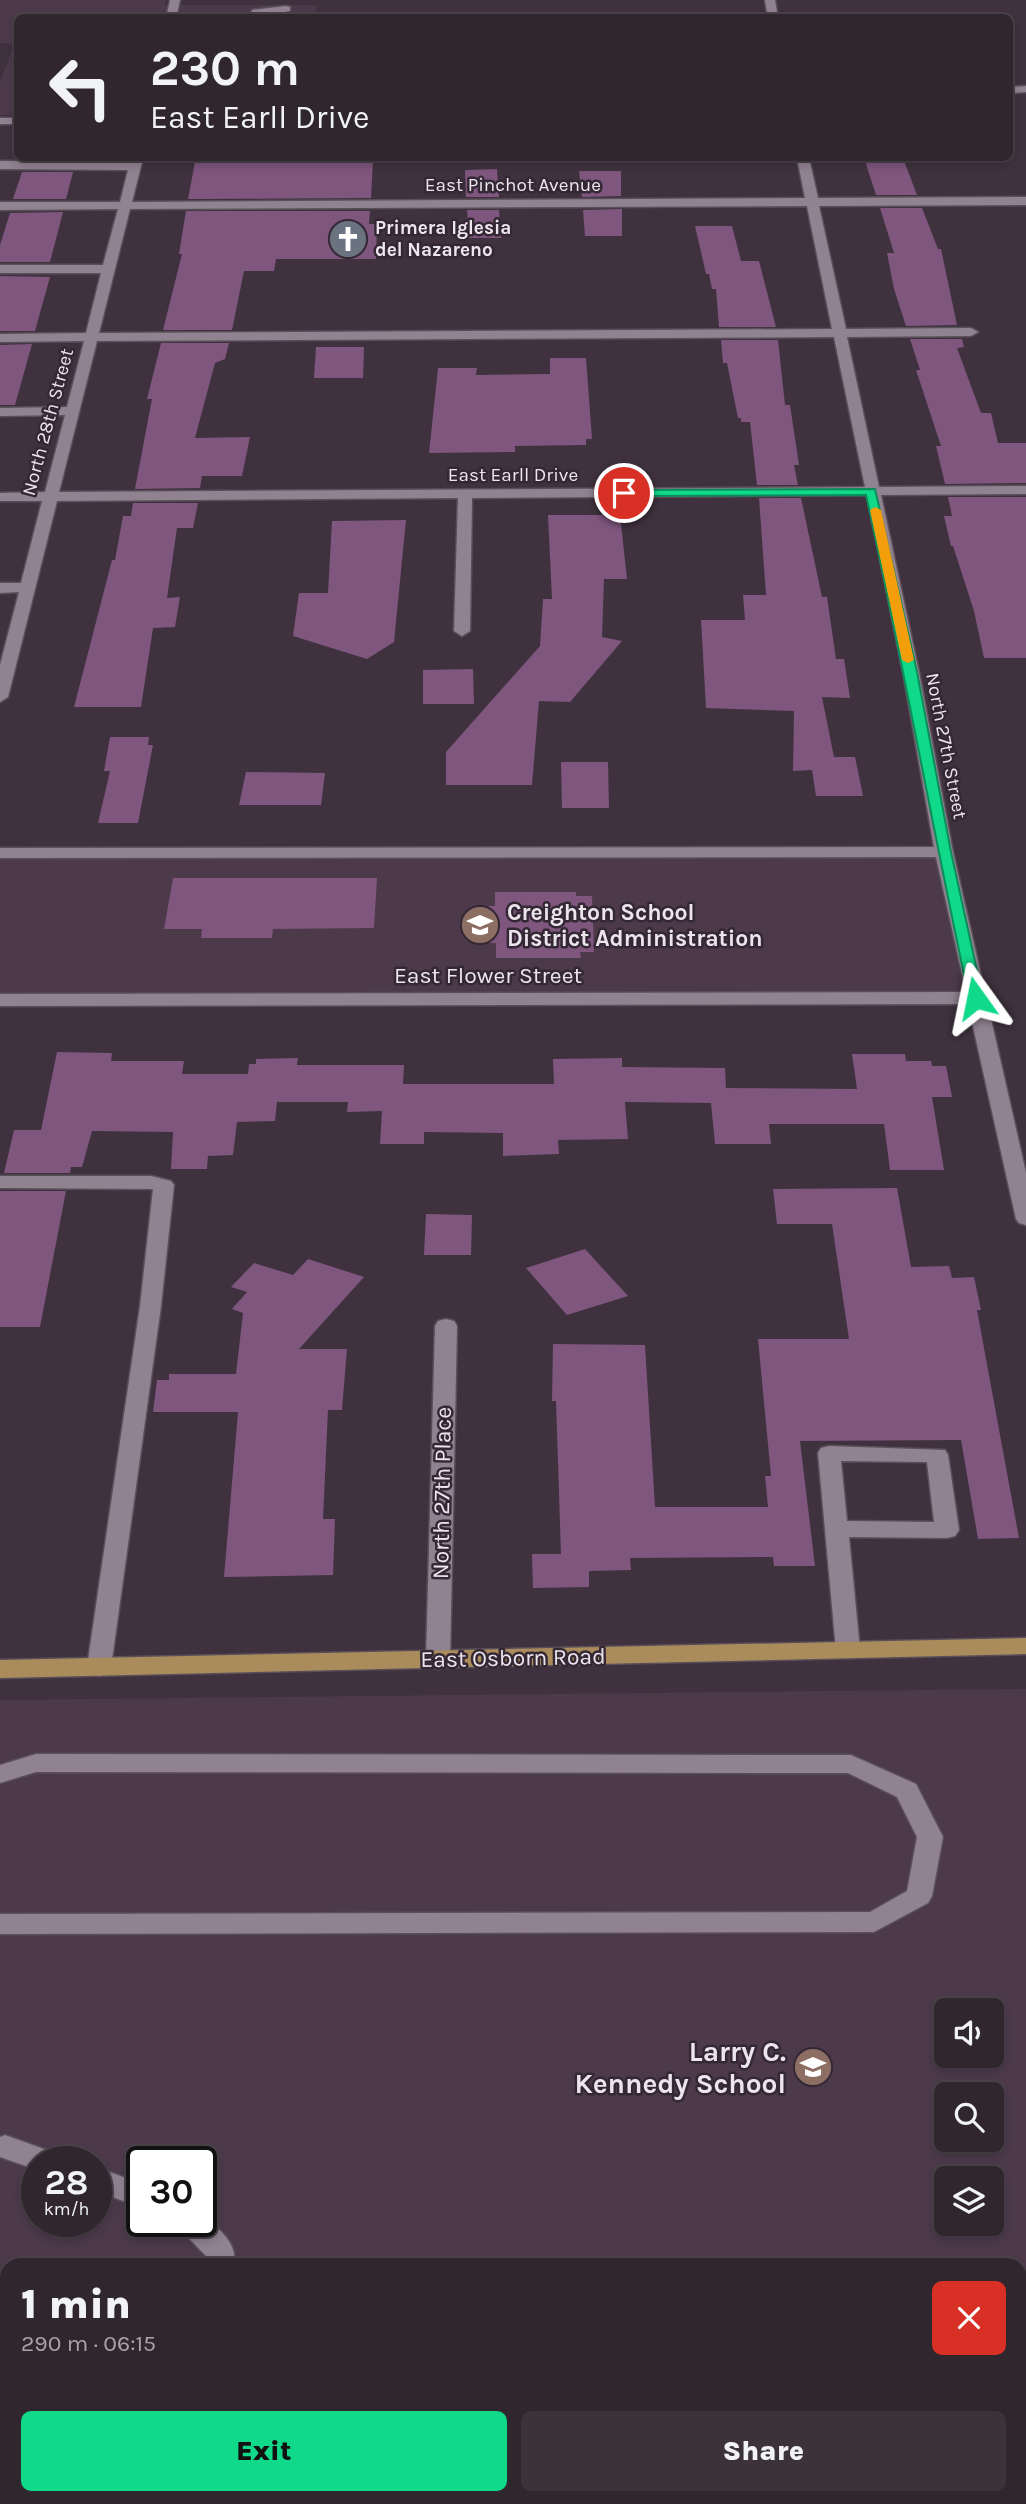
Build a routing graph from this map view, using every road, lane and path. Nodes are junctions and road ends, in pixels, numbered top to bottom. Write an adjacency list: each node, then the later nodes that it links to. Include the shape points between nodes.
1 (286, 9): 2 (street)
2 (256, 14)
3 (804, 161): 7 (street, North 27th Street)
4 (135, 162): 5 (street); 9 (street, North 28th Street)
5 (0, 165)
6 (1026, 201): 7 (street, East Pinchot Avenue)
7 (813, 202): 9 (street, East Pinchot Avenue); 13 (street, North 27th Street)
8 (0, 206): 9 (street, East Pinchot Avenue)
9 (124, 206): 11 (street, North 28th Street)
10 (0, 269): 11 (street)
11 (107, 269): 14 (street, North 28th Street)
12 (971, 332): 13 (street)
13 (840, 334): 14 (street); 19 (street, North 27th Street)
14 (90, 337): 15 (street); 16 (street, North 28th Street)
15 (0, 338)
16 (70, 411): 17 (street); 22 (street, North 28th Street)
17 (0, 412)
18 (1026, 490): 19 (street, East Earll Drive)
19 (871, 491): 20 (street, East Earll Drive); 27 (street, North 27th Street)
20 (465, 495): 22 (street, East Earll Drive); 25 (street)
21 (0, 497): 22 (street, East Earll Drive)
22 (49, 497): 24 (street, North 28th Street)
23 (0, 587): 24 (street)
24 (26, 587): 26 (street, North 28th Street)
25 (462, 631)
26 (0, 696)
27 (944, 852): 28 (street); 29 (street, North 27th Street)
28 (0, 853)
29 (976, 998): 30 (street, East Flower Street); 32 (street, North 27th Street)
30 (0, 1000)
31 (0, 1182): 38 (street, via 164,1185)
32 (1026, 1219)
33 (446, 1326): 37 (street, North 27th Place)
34 (836, 1529): 34 (street, via 829,1453 937,1455 947,1530); 36 (street)
35 (1026, 1646): 36 (main road, East Osborn Road)
36 (848, 1650): 37 (main road, East Osborn Road)
37 (438, 1660): 38 (main road, East Osborn Road)
38 (99, 1667): 39 (main road, East Osborn Road)
39 (0, 1669)
40 (0, 1774): 41 (street, via 36,1763 851,1764 906,1791 930,1837 919,1896 874,1922)
41 (0, 1924)
42 (5, 2147): 43 (street)
43 (21, 2153)
44 (206, 2237): 45 (street, via 221,2252)
45 (220, 2258)

